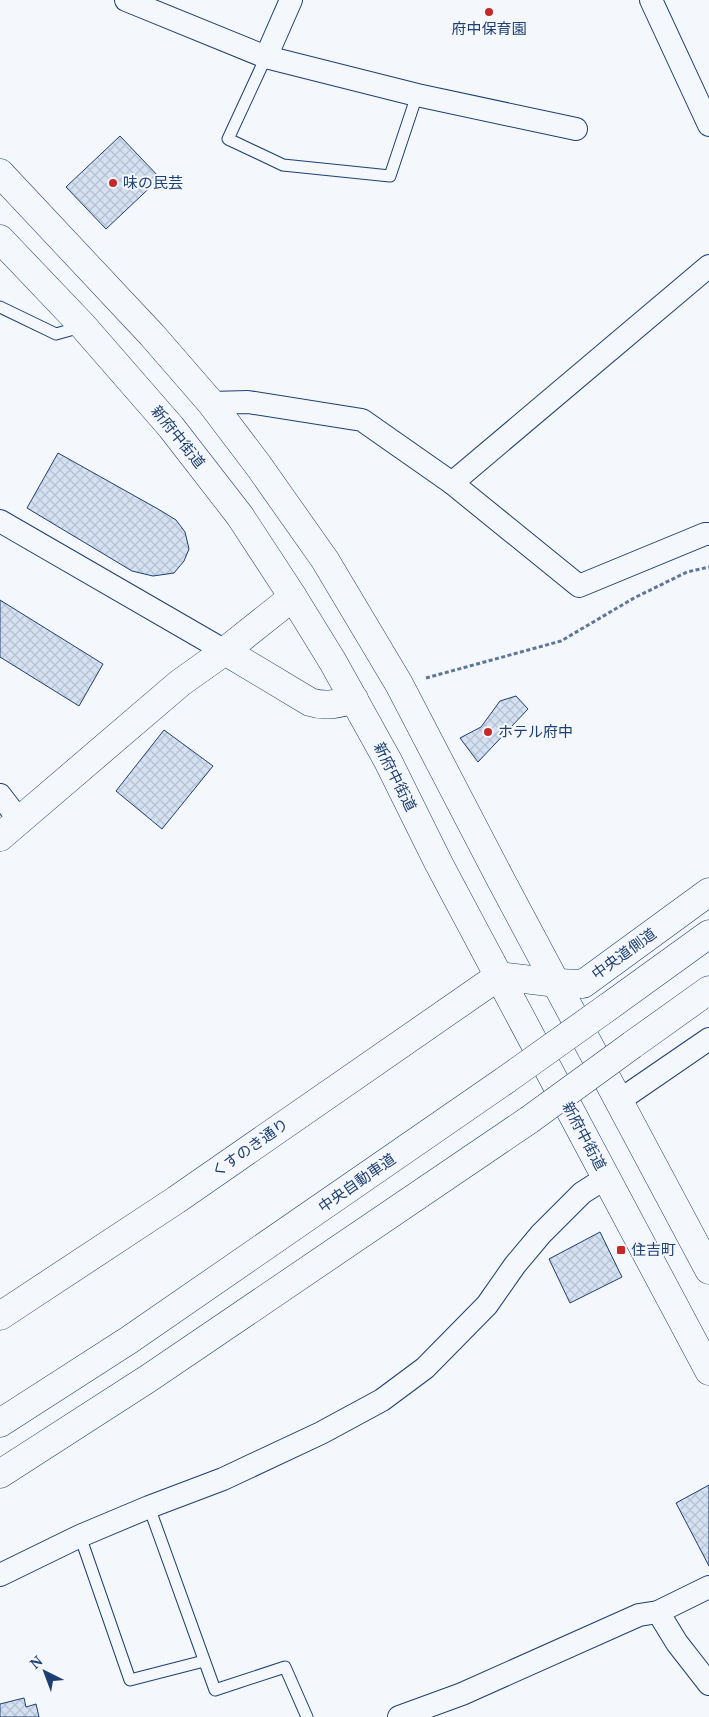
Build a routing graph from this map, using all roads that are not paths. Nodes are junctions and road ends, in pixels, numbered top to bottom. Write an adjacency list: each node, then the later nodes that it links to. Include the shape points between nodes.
1 (126, 0): 4 (street)
2 (291, 0): 4 (street)
3 (651, 0): 6 (street)
4 (266, 57): 5 (street); 5 (lane, via 228,139 283,165 390,176)
5 (417, 95): 7 (street)
6 (709, 125)
7 (576, 129)
8 (0, 173): 13 (main road, via 146,328)
9 (0, 239): 12 (main road, 新府中街道)
10 (709, 266): 14 (street)
11 (0, 307): 12 (lane, via 56,334)
12 (83, 326): 17 (main road, 新府中街道, via 206,471)
13 (211, 403): 14 (street, via 248,402 362,420); 25 (main road, via 325,560 399,684)
14 (452, 483): 16 (street, via 579,586)
15 (0, 521): 18 (street)
16 (709, 534)
17 (294, 597): 18 (main road); 19 (main road, 新府中街道)
18 (224, 652): 19 (main road, via 321,706); 21 (main road, via 180,683)
19 (354, 699): 24 (main road, 新府中街道)
20 (0, 796): 21 (street)
21 (10, 829)
22 (709, 892): 25 (main road, 中央道側道, via 583,984)
23 (709, 934): 33 (main road, 中央自動車道, bridge, via 507,1080 129,1340)
24 (498, 976): 25 (main road, 中央道側道); 29 (main road, 新府中街道); 31 (main road, くすのき通り, via 176,1200)
25 (557, 983): 28 (main road)
26 (709, 990): 34 (main road, bridge, via 529,1120 148,1378)
27 (709, 1038): 28 (street)
28 (620, 1100): 30 (main road)
29 (607, 1177): 32 (main road, 新府中街道); 35 (street, via 582,1193 541,1234 487,1305 426,1368 405,1384 320,1433 223,1479)
30 (709, 1270)
31 (0, 1316)
32 (709, 1371)
33 (0, 1423)
34 (0, 1474)
35 (149, 1507): 36 (street); 40 (lane)
36 (80, 1536): 37 (street); 40 (lane, via 130,1680)
37 (0, 1575)
38 (709, 1587): 39 (street)
39 (658, 1612): 41 (street); 42 (street, via 638,1615 462,1694)
40 (204, 1661): 43 (lane, via 215,1690 285,1667)
41 (709, 1684)
42 (433, 1711): 44 (street)
43 (307, 1717)
44 (399, 1717)

